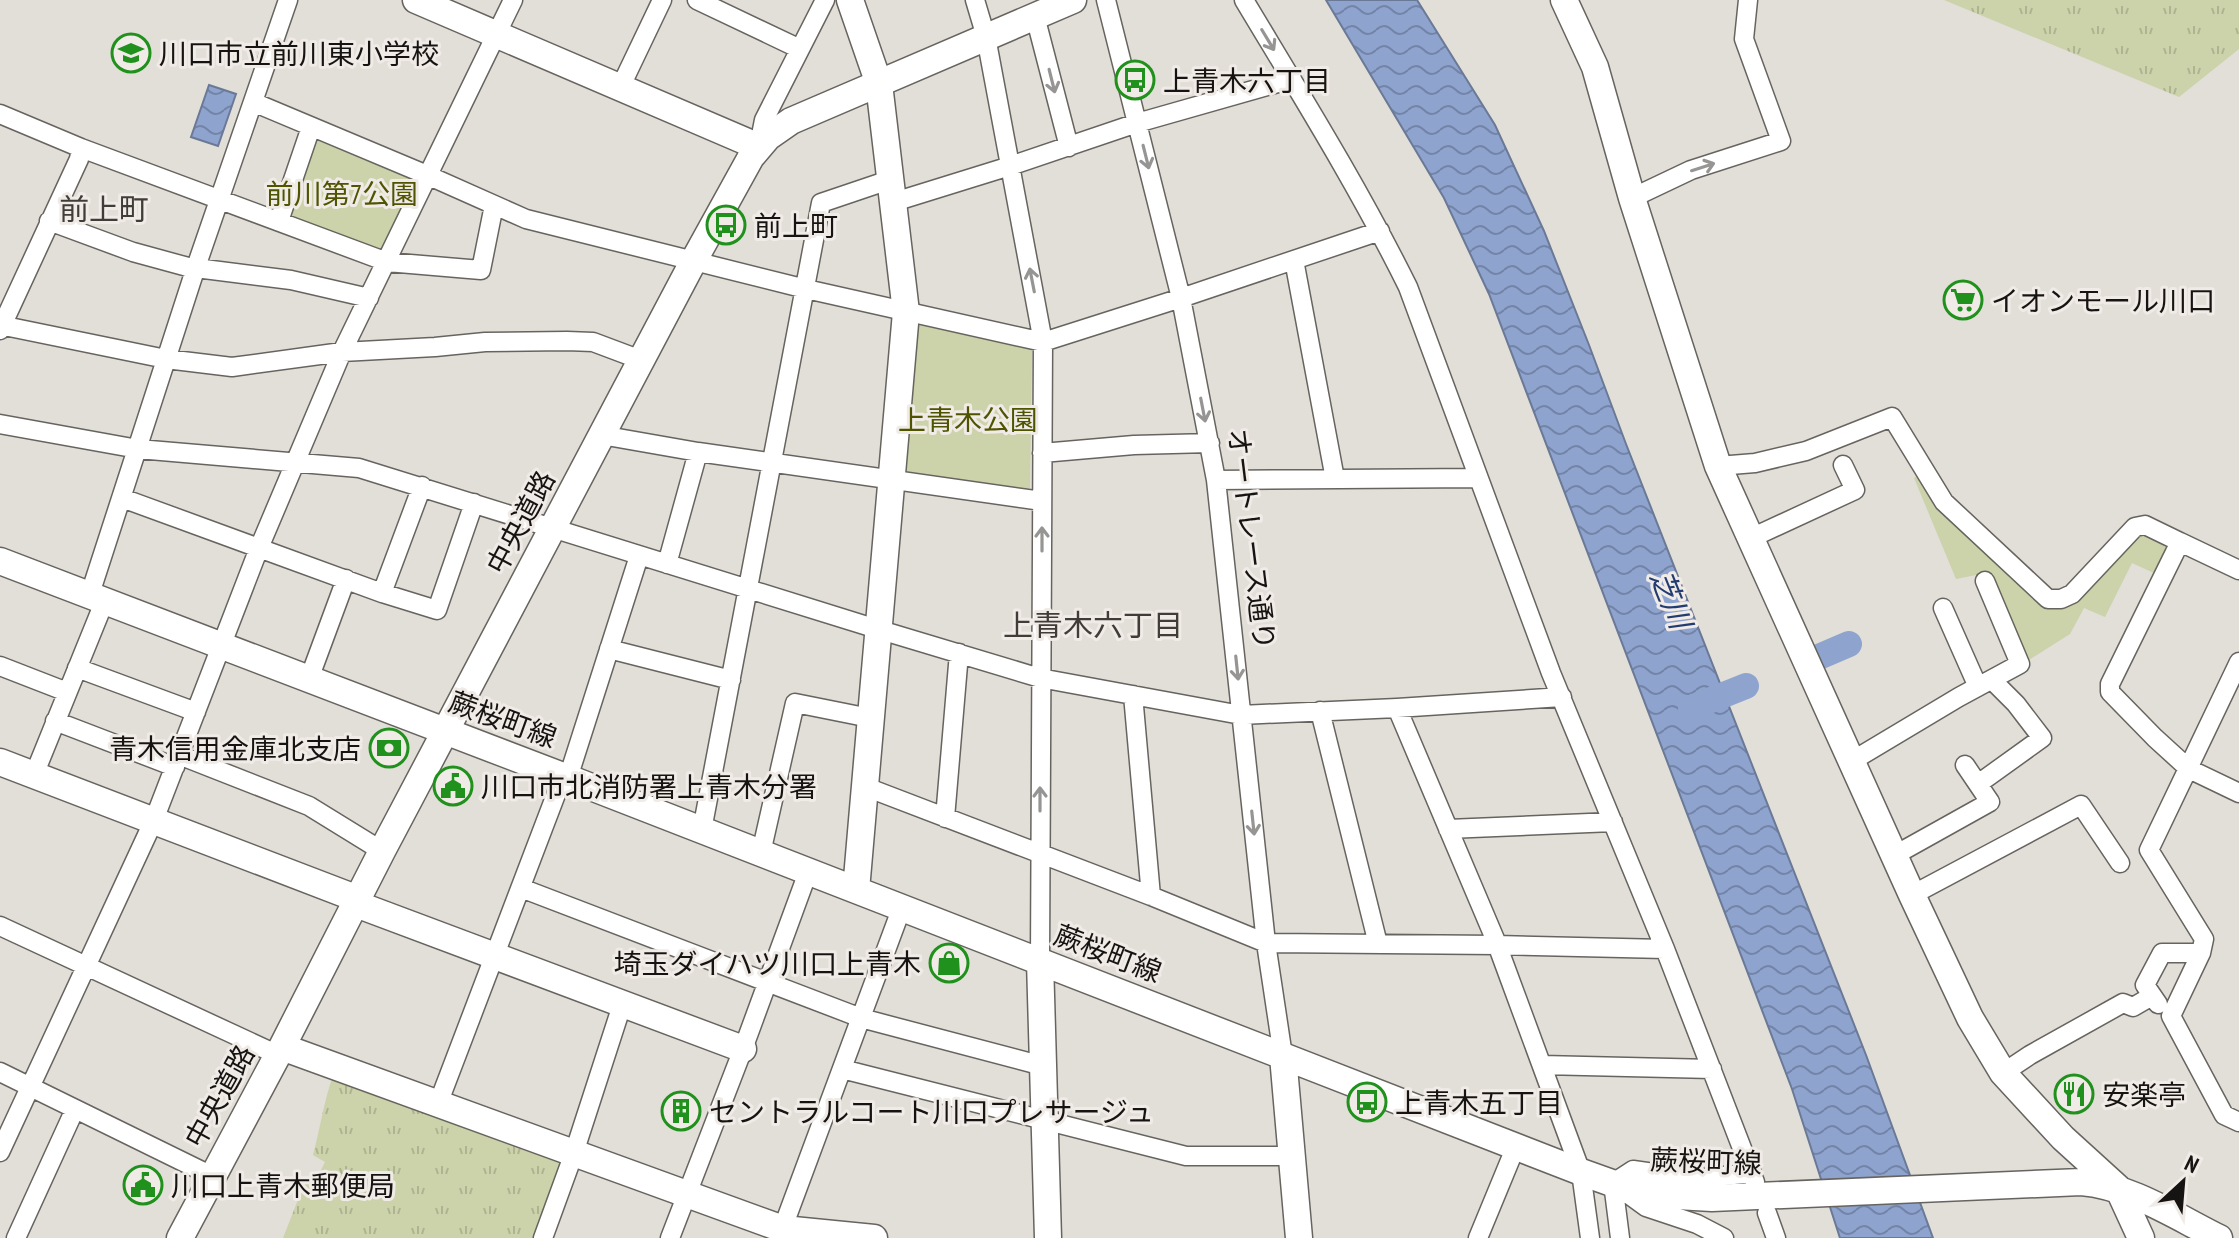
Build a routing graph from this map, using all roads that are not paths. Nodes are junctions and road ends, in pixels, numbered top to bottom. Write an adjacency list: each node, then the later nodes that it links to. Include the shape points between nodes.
1 (288, 0): 21 (street)
2 (416, 0): 15 (street)
3 (513, 0): 15 (street)
4 (662, 0): 20 (street)
5 (697, 0): 17 (street)
6 (825, 0): 17 (street)
7 (850, 0): 19 (street)
8 (975, 0): 16 (street)
9 (1073, 0): 14 (street, 中央道路)
10 (1106, 0): 23 (street, オートレース通り)
11 (1244, 0): 18 (street, one-way to 18)
12 (1564, 0): 31 (street, via 1595,67)
13 (1748, 0): 31 (street, one-way to 13, via 1691,170 1781,141 1744,39)
14 (1035, 16): 16 (street, 中央道路); 26 (street, one-way to 26)
15 (495, 34): 20 (street); 29 (street)
16 (986, 37): 19 (street, 中央道路); 28 (street)
17 (800, 49): 25 (street, via 764,120)
18 (1292, 79): 23 (street); 36 (street)
19 (879, 84): 25 (street, 中央道路, via 791,121); 30 (street)
20 (620, 88): 25 (street)
21 (253, 102): 24 (street); 32 (street)
22 (0, 114): 27 (street)
23 (1137, 123): 26 (street); 43 (street, オートレース通り, one-way to 43)
24 (311, 127): 29 (street); 35 (street)
25 (764, 142): 39 (street, 中央道路)
26 (1069, 147): 28 (street)
27 (81, 148): 32 (street); 34 (street)
28 (1010, 166): 30 (street); 46 (street, one-way to 28)
29 (427, 175): 33 (street); 38 (street)
30 (893, 190): 41 (street, via 821,203); 44 (street)
31 (1632, 198): 59 (street)
32 (220, 199): 35 (street); 40 (street)
33 (494, 205): 38 (street, via 481,270); 39 (street, via 526,219)
34 (49, 221): 40 (street, via 133,252); 45 (street)
35 (279, 221): 38 (street)
36 (1380, 231): 37 (street); 61 (street, via 1408,287)
37 (1294, 260): 43 (street); 62 (street)
38 (387, 262): 42 (street)
39 (693, 262): 41 (street); 49 (street, 中央道路)
40 (196, 267): 42 (street); 48 (street)
41 (806, 289): 44 (street); 56 (street)
42 (369, 298): 47 (street)
43 (1181, 298): 46 (street); 52 (street, オートレース通り, one-way to 52)
44 (906, 312): 46 (street); 60 (street)
45 (1, 327): 48 (street)
46 (1043, 342): 55 (street)
47 (342, 352): 48 (street, via 232,367); 49 (street, via 567,341 593,342); 57 (street)
48 (166, 359): 53 (street)
49 (641, 360): 51 (street, 中央道路)
50 (0, 424): 53 (street)
51 (601, 435): 54 (street); 68 (street, 中央道路)
52 (1210, 443): 55 (street); 63 (street, オートレース通り)
53 (138, 449): 57 (street); 65 (street)
54 (698, 452): 56 (street); 74 (street)
55 (1042, 453): 66 (street)
56 (772, 463): 60 (street); 78 (street)
57 (295, 464): 64 (street, via 359,468); 71 (street)
58 (1843, 465): 69 (street, via 1855,490)
59 (1718, 466): 69 (street); 70 (street, via 1806,451 1892,417 1944,502 2048,599 2072,594 2135,527 2145,525)
60 (890, 478): 66 (street); 82 (street)
61 (1478, 478): 62 (street); 95 (street)
62 (1335, 479): 63 (street)
63 (1216, 480): 99 (street, オートレース通り, one-way to 99)
64 (422, 486): 67 (street); 79 (street)
65 (122, 498): 71 (street); 80 (street)
66 (1042, 501): 89 (street, one-way to 66)
67 (474, 503): 68 (street); 79 (street, via 437,610)
68 (553, 527): 72 (street); 102 (street, 中央道路)
69 (1749, 539): 104 (street)
70 (2180, 542): 75 (street); 107 (street, via 2110,692)
71 (259, 548): 76 (street); 83 (street)
72 (639, 556): 74 (street); 84 (street)
73 (0, 561): 80 (street, 蕨桜町線)
74 (667, 564): 78 (street)
75 (2239, 570)
76 (346, 579): 79 (street); 90 (street)
77 (1985, 581): 92 (street, via 2020,664)
78 (748, 589): 82 (street); 91 (street)
79 (382, 593)
80 (97, 597): 83 (street, 蕨桜町線); 88 (street)
81 (1943, 608): 92 (street)
82 (877, 629): 85 (street); 100 (street)
83 (221, 645): 90 (street, 蕨桜町線); 98 (street)
84 (609, 649): 91 (street); 109 (street)
85 (959, 653): 89 (street); 113 (street)
86 (2239, 662): 107 (street)
87 (0, 666): 93 (street)
88 (77, 668): 93 (street); 98 (street)
89 (1040, 678): 94 (street); 120 (street, one-way to 89)
90 (309, 679): 102 (street, 蕨桜町線)
91 (731, 680): 117 (street)
92 (1985, 684): 104 (street); 110 (street, via 2016,704 2042,738)
93 (67, 692): 101 (street)
94 (1133, 695): 99 (street); 127 (street)
95 (1562, 697): 96 (street); 115 (street)
96 (1397, 708): 97 (street); 116 (street)
97 (1320, 711): 99 (street); 132 (street)
98 (196, 712): 103 (street)
99 (1241, 715): 131 (street, オートレース通り, one-way to 131)
100 (870, 718): 111 (street); 119 (street, via 795,703)
101 (55, 721): 103 (street); 108 (street)
102 (446, 733): 109 (street, 蕨桜町線); 118 (street, 中央道路)
103 (177, 761): 114 (street); 118 (street, via 309,806)
104 (1852, 761): 121 (street)
105 (0, 762): 108 (street)
106 (1965, 765): 110 (street)
107 (2189, 769): 112 (street); 135 (street, via 2149,850 2204,939)
108 (34, 775): 114 (street)
109 (565, 777): 117 (street, 蕨桜町線); 124 (street)
110 (1978, 784): 121 (street, via 1990,802)
111 (866, 787): 113 (street); 125 (street)
112 (2239, 793)
113 (945, 818): 120 (street)
114 (154, 820): 128 (street); 138 (street)
115 (1613, 822): 116 (street); 134 (street)
116 (1448, 829): 133 (street)
117 (702, 830): 119 (street, 蕨桜町線)
118 (382, 851): 128 (street, 中央道路)
119 (761, 853): 123 (street, 蕨桜町線)
120 (1040, 855): 127 (street); 137 (street)
121 (1895, 855): 126 (street)
122 (2120, 863): 126 (street, via 2081,805)
123 (808, 872): 125 (street, 蕨桜町線); 139 (street)
124 (521, 888): 136 (street); 139 (street)
125 (856, 890): 129 (street, 蕨桜町線)
126 (1912, 895): 152 (street, via 1970,1018)
127 (1151, 896): 131 (street)
128 (357, 901): 136 (street); 145 (street, 中央道路)
129 (902, 907): 137 (street, 蕨桜町線); 143 (street)
130 (0, 926): 138 (street)
131 (1266, 943): 132 (street); 146 (street, オートレース通り)
132 (1378, 944): 133 (street)
133 (1497, 945): 134 (street); 147 (street)
134 (1665, 949): 150 (street)
135 (2201, 953): 140 (street, via 2162,953 2145,985); 142 (street)
136 (493, 956): 141 (street); 154 (street)
137 (1040, 961): 146 (street, 蕨桜町線); 148 (street)
138 (86, 966): 145 (street); 153 (street)
139 (767, 982): 143 (street); 144 (street)
140 (2152, 996): 142 (street); 152 (street, via 2133,1007 2123,1003)
141 (622, 1005): 144 (street); 160 (street)
142 (2171, 1016): 157 (street, via 2224,1115)
143 (861, 1018): 148 (street); 149 (street)
144 (743, 1049): 166 (street)
145 (280, 1051): 154 (street); 163 (street, 中央道路)
146 (1283, 1056): 158 (street, 蕨桜町線); 161 (street, オートレース通り)
147 (1542, 1065): 150 (street); 162 (street)
148 (1043, 1066): 156 (street)
149 (842, 1069): 156 (street); 168 (street)
150 (1712, 1069): 164 (street, via 1754,1178 1696,1179 1633,1170)
151 (0, 1072): 153 (street)
152 (2003, 1073): 165 (street)
153 (30, 1087): 155 (street); 159 (street)
154 (438, 1104): 160 (street)
155 (75, 1109): 163 (street); 169 (street)
156 (1044, 1122): 161 (street, via 1186,1156); 174 (street)
157 (2239, 1122)
158 (1516, 1146): 162 (street, 蕨桜町線); 176 (street)
159 (0, 1152)
160 (574, 1153): 166 (street); 171 (street)
161 (1292, 1156): 175 (street, オートレース通り)
162 (1581, 1172): 164 (street, 蕨桜町線); 177 (street)
163 (212, 1176): 170 (street, 中央道路)
164 (1625, 1188): 165 (street, 蕨桜町線, via 1712,1198 2065,1183); 178 (street); 179 (street, via 1646,1207)
165 (2118, 1188): 181 (street); 182 (street, 蕨桜町線)
166 (686, 1193): 168 (street); 172 (street)
167 (1767, 1213): 180 (street)
168 (781, 1233): 173 (street)
169 (16, 1238)
170 (180, 1238)
171 (543, 1238)
172 (670, 1238)
173 (874, 1238)
174 (1048, 1238)
175 (1299, 1238)
176 (1478, 1238)
177 (1590, 1238)
178 (1620, 1238)
179 (1724, 1238)
180 (1776, 1238)
181 (2141, 1238)
182 (2219, 1238)

